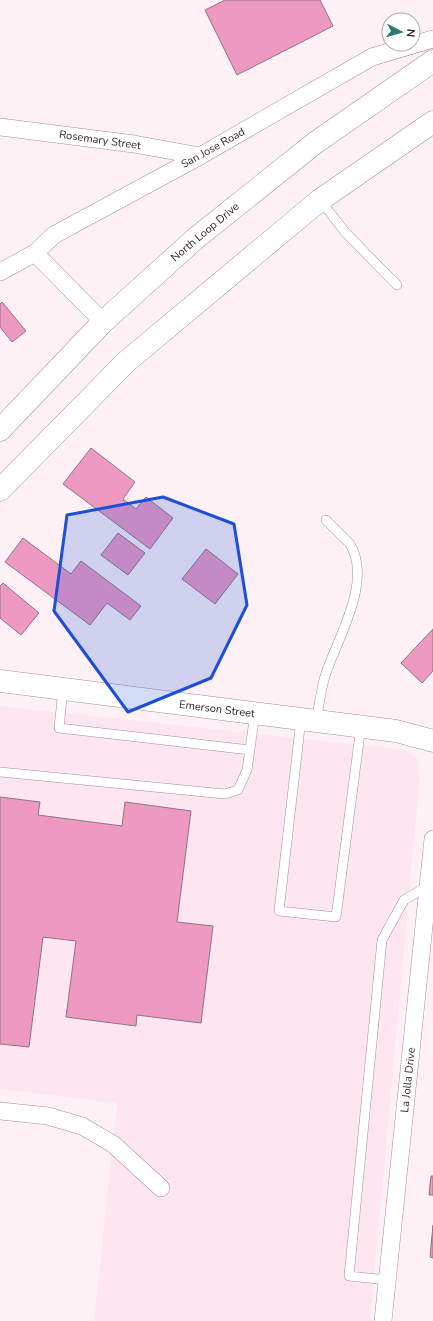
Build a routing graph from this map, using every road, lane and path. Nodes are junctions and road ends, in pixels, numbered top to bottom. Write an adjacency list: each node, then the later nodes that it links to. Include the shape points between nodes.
1 (433, 39): 5 (street, San Jose Road, via 372,57)
2 (433, 61): 10 (main road, North Loop Drive, via 315,142 196,238)
3 (433, 122): 6 (main road)
4 (0, 127): 5 (street, Rosemary Street, via 134,144)
5 (200, 156): 7 (street, San Jose Road, via 54,235)
6 (320, 200): 9 (lane, via 345,232); 12 (main road, via 126,362)
7 (35, 252): 8 (street, San Jose Road); 10 (street)
8 (0, 272)
9 (397, 285)
10 (103, 322): 11 (main road, North Loop Drive)
11 (0, 430)
12 (0, 490)
13 (326, 520): 17 (lane, via 353,548 357,573 355,595 346,623)
14 (0, 681): 15 (main road, Emerson Street)
15 (63, 689): 16 (main road, Emerson Street); 20 (lane, via 59,728)
16 (255, 713): 17 (main road, Emerson Street); 20 (lane)
17 (308, 720): 18 (main road, Emerson Street); 18 (lane, via 279,910 336,917)
18 (361, 726): 19 (main road, Emerson Street, via 396,731)
19 (433, 741)
20 (250, 750): 21 (lane, via 247,770 238,790 225,794)
21 (0, 772)
22 (433, 839): 23 (street, La Jolla Drive)
23 (428, 886): 26 (street, La Jolla Drive); 26 (lane, via 404,900 382,940 349,1276)
24 (0, 1111): 25 (street, via 48,1116 82,1126 113,1144)
25 (161, 1188)
26 (387, 1280): 27 (street, La Jolla Drive)
27 (383, 1321)

